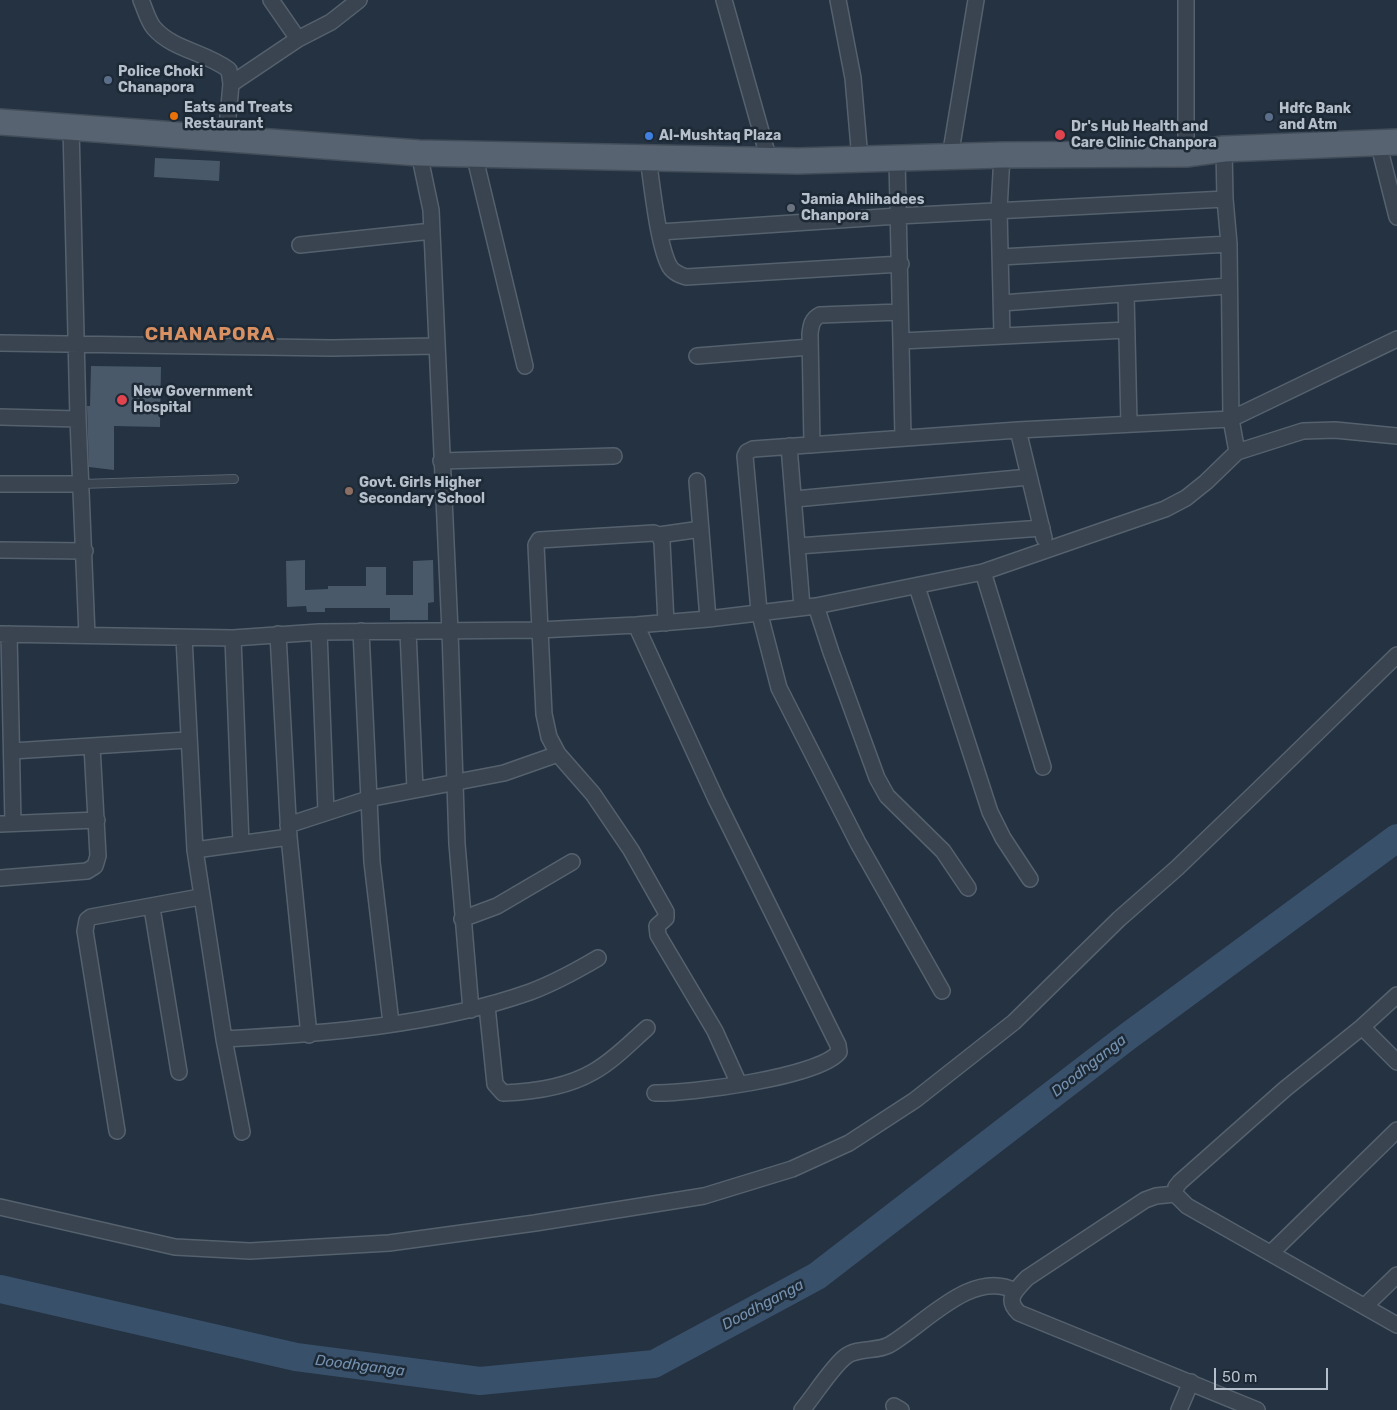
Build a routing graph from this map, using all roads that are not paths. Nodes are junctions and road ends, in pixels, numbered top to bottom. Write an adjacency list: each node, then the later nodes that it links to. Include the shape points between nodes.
1 (142, 0): 9 (street, via 154,28 174,43 223,65 228,70)
2 (271, 0): 8 (street)
3 (359, 0): 8 (street, via 331,22)
4 (724, 0): 23 (street)
5 (838, 0): 22 (street, via 853,78)
6 (976, 0): 19 (street)
7 (1186, 0): 17 (street)
8 (298, 39): 9 (street)
9 (231, 84): 12 (street)
10 (0, 122): 11 (main road)
11 (71, 127): 12 (main road); 43 (street)
12 (226, 140): 15 (main road)
13 (1388, 142): 14 (main road); 27 (street)
14 (1224, 149): 17 (main road); 24 (street)
15 (419, 153): 16 (main road); 28 (street)
16 (474, 154): 20 (main road); 47 (street)
17 (1186, 154): 18 (main road)
18 (1002, 155): 19 (main road); 25 (street)
19 (950, 157): 21 (main road)
20 (648, 158): 23 (main road); 29 (street)
21 (897, 158): 22 (main road); 26 (street)
22 (860, 159): 23 (main road)
23 (769, 160)
24 (1225, 199): 25 (street); 30 (street)
25 (1000, 210): 26 (street); 32 (street)
26 (898, 216): 29 (street); 33 (street)
27 (1397, 217)
28 (432, 231): 31 (street); 44 (street)
29 (660, 232): 33 (street, via 671,269 686,277)
30 (1229, 244): 32 (street); 34 (street)
31 (300, 245)
32 (1001, 257): 36 (street)
33 (901, 264): 37 (street)
34 (1228, 286): 35 (street); 50 (street)
35 (1126, 294): 36 (street); 38 (street)
36 (1002, 303): 39 (street)
37 (900, 312): 41 (street); 45 (street, via 820,315 810,326)
38 (1127, 330): 39 (street); 51 (street)
39 (1002, 336): 41 (street)
40 (1397, 339): 50 (street)
41 (901, 341): 54 (street)
42 (0, 343): 43 (street)
43 (77, 345): 44 (street); 49 (street)
44 (436, 346): 59 (street)
45 (810, 347): 46 (street); 55 (street)
46 (697, 356)
47 (525, 366)
48 (0, 416): 49 (street)
49 (78, 419): 64 (street)
50 (1231, 420): 51 (street); 57 (street)
51 (1129, 424): 52 (street)
52 (1018, 430): 54 (street); 60 (street)
53 (1397, 436): 57 (street, via 1335,430 1303,431)
54 (903, 437): 55 (street)
55 (812, 445): 56 (street)
56 (789, 446): 65 (street); 76 (street, via 753,449 746,456)
57 (1237, 452): 70 (street, via 1186,498)
58 (614, 456): 59 (street)
59 (441, 461): 82 (street)
60 (1029, 477): 65 (street); 66 (street)
61 (234, 479): 64 (lane)
62 (697, 481): 67 (street)
63 (0, 484): 64 (street)
64 (82, 484): 72 (street)
65 (795, 499): 69 (street)
66 (1042, 528): 69 (street); 70 (street)
67 (701, 529): 68 (street); 77 (street)
68 (659, 535): 78 (street); 80 (street, via 538,540)
69 (798, 546): 75 (street)
70 (1048, 549): 73 (street)
71 (0, 550): 72 (street)
72 (85, 551): 87 (street)
73 (983, 572): 74 (street); 95 (street)
74 (917, 587): 75 (street); 107 (street, via 990,812)
75 (809, 606): 76 (street); 108 (street, via 887,796 935,841)
76 (759, 611): 77 (street); 113 (street, via 787,707 858,843)
77 (708, 619): 78 (street)
78 (666, 623): 79 (street)
79 (636, 625): 80 (street); 124 (street, via 716,800 838,1045 837,1055 796,1072)
80 (540, 630): 82 (street); 94 (street, via 544,714 549,737)
81 (408, 631): 82 (street); 84 (street); 97 (street)
82 (450, 631): 96 (street)
83 (319, 632): 84 (street); 86 (street); 99 (street)
84 (361, 632): 98 (street)
85 (4, 634): 87 (street); 93 (street)
86 (278, 634): 89 (street); 102 (street)
87 (87, 635): 88 (street)
88 (184, 638): 89 (street); 91 (street)
89 (234, 638): 103 (street)
90 (1397, 655): 130 (street, via 1006,1028 907,1105 849,1143 792,1168 704,1196 535,1223 389,1243 250,1251 175,1247)
91 (187, 740): 92 (street); 104 (street)
92 (92, 746): 93 (street); 100 (street)
93 (12, 751): 101 (street)
94 (558, 754): 96 (street, via 504,773); 124 (street, via 598,802 631,850 666,912 666,918 657,926 658,935 715,1031)
95 (1043, 768)
96 (455, 784): 97 (street); 111 (street)
97 (415, 789): 98 (street)
98 (368, 799): 99 (street); 117 (street)
99 (326, 812): 102 (street)
100 (97, 820): 101 (street); 106 (street, via 98,856 95,866 87,871)
101 (7, 823)
102 (288, 831): 103 (street); 120 (street)
103 (241, 844): 104 (street)
104 (195, 850): 109 (street)
105 (572, 862): 111 (street, via 497,906)
106 (0, 878)
107 (1030, 880)
108 (968, 888)
109 (200, 897): 110 (street); 121 (street)
110 (152, 908): 123 (street); 127 (street, via 91,917 85,930)
111 (462, 919): 116 (street)
112 (598, 958): 115 (street, via 566,977)
113 (942, 991)
114 (1397, 996): 119 (street)
115 (487, 1006): 116 (street); 118 (street, via 495,1084 503,1093 561,1084 592,1073)
116 (471, 1010): 117 (street)
117 (391, 1023): 120 (street)
118 (647, 1028)
119 (1362, 1028): 122 (street); 129 (street, via 1285,1089 1180,1182)
120 (309, 1035): 121 (street)
121 (224, 1039): 128 (street)
122 (1397, 1062)
123 (179, 1072)
124 (739, 1084): 125 (street, via 679,1094)
125 (655, 1093)
126 (1397, 1130): 131 (street)
127 (117, 1131)
128 (242, 1132)
129 (1175, 1194): 131 (street, via 1187,1206); 133 (street, via 1145,1200 1027,1278)
130 (0, 1207)
131 (1271, 1253): 134 (street)
132 (1397, 1275): 134 (street)
133 (1015, 1291): 136 (street, via 1011,1300 1019,1313); 137 (street, via 992,1284 980,1286 934,1312 887,1346 846,1356)
134 (1365, 1306): 135 (street)
135 (1397, 1324)
136 (1191, 1382): 138 (street); 139 (street)
137 (802, 1410)
138 (1179, 1410)
139 (1257, 1410)

